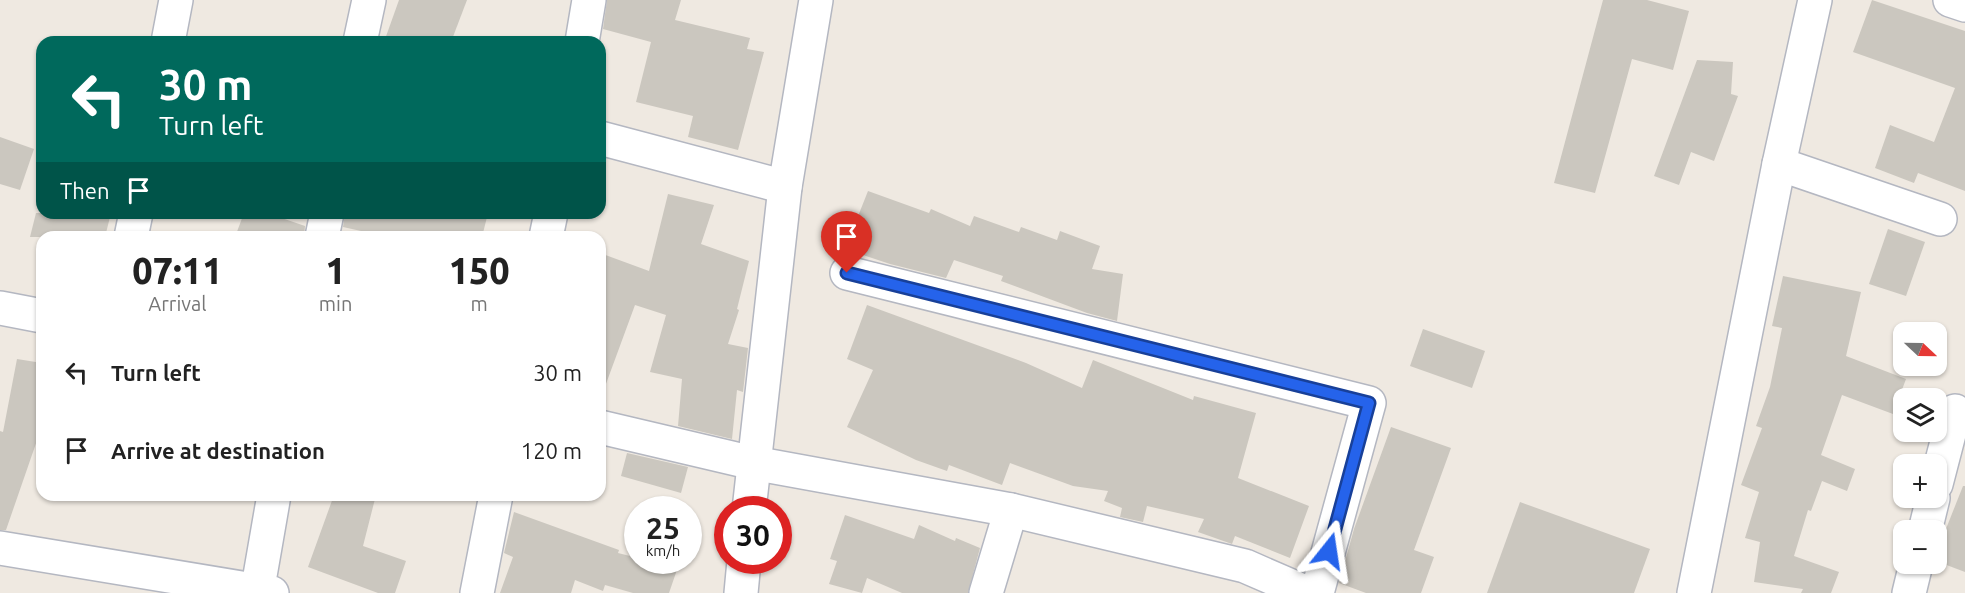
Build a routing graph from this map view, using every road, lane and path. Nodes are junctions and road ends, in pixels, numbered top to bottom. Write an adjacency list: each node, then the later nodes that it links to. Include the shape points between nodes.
1 (176, 0): 8 (street)
2 (369, 0): 9 (street)
3 (589, 0): 10 (street)
4 (816, 0): 13 (street)
5 (1815, 0): 12 (street)
6 (1950, 0): 7 (street)
7 (1965, 5)
8 (169, 36)
9 (361, 36)
10 (583, 36)
11 (606, 140): 13 (street)
12 (1779, 164): 14 (street); 37 (street)
13 (784, 187): 21 (street)
14 (1940, 219)
15 (847, 273): 36 (street, via 1369,403)
16 (0, 308): 17 (street)
17 (36, 315)
18 (1955, 411): 20 (street)
19 (606, 428): 21 (street)
20 (1944, 454)
21 (753, 463): 22 (street); 25 (street)
22 (749, 496)
23 (273, 501): 31 (street)
24 (495, 501): 32 (street)
25 (1011, 510): 30 (street); 34 (street)
26 (0, 548): 29 (street)
27 (743, 574): 33 (street)
28 (1914, 574): 38 (street)
29 (108, 580): 31 (street)
30 (1241, 580): 35 (street)
31 (262, 592)
32 (477, 593)
33 (741, 593)
34 (986, 593)
35 (1307, 593)
36 (1317, 593)
37 (1694, 593)
38 (1909, 593)

